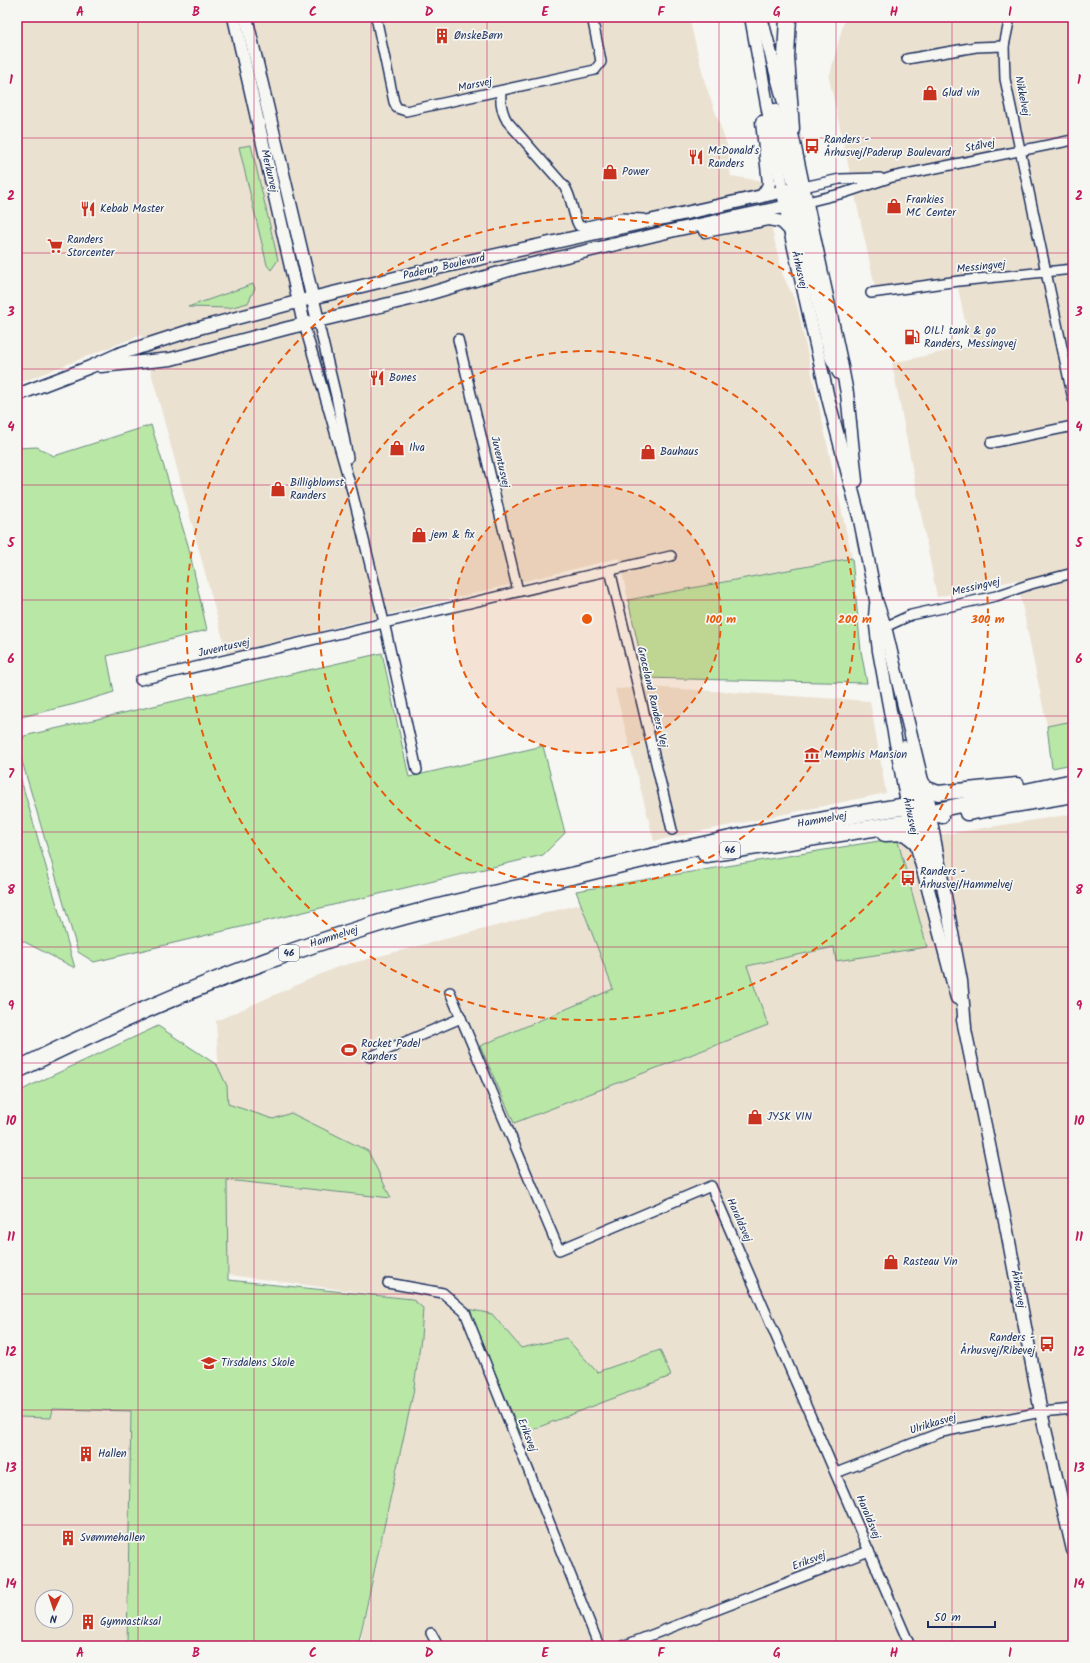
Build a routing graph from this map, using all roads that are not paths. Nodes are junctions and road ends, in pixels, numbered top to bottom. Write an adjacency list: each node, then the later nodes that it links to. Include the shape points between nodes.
1 (234, 17): 26 (main road, Merkurvej)
2 (246, 17): 25 (main road, Merkurvej)
3 (376, 17): 12 (street, Marsvej, via 397,108 410,111)
4 (592, 17): 12 (street, Marsvej, via 601,62 595,70)
5 (751, 17): 10 (main road, Århusvej)
6 (761, 17): 13 (main road, Århusvej)
7 (788, 17): 13 (highway, via 786,57)
8 (1010, 17): 9 (street, Nikkelvej)
9 (1004, 46): 11 (street, via 976,47); 15 (street, Nikkelvej, via 1006,79)
10 (756, 48): 17 (main road, via 769,183); 18 (main road, Århusvej)
11 (907, 59)
12 (502, 91): 19 (street, via 502,113 565,187 571,196 579,226 622,218)
13 (791, 129): 18 (main road, Århusvej)
14 (1073, 140): 15 (street, Stålvej)
15 (1021, 150): 16 (street, Stålvej); 23 (street)
16 (892, 177): 18 (street, Stålvej, via 844,193); 18 (street, Stålvej, via 840,179)
17 (763, 195): 18 (main road, Paderup Boulevard); 19 (main road, Paderup Boulevard)
18 (797, 197): 20 (main road, Århusvej); 21 (main road, Paderup Boulevard); 36 (main road, Århusvej, via 847,393)
19 (654, 219): 25 (main road, Paderup Boulevard)
20 (790, 230): 21 (main road, via 782,222 769,219); 36 (main road, Århusvej, via 828,398)
21 (582, 253): 27 (main road, Paderup Boulevard)
22 (1073, 269): 23 (street, Messingvej)
23 (1047, 272): 24 (street, Messingvej); 32 (street)
24 (871, 293)
25 (312, 298): 26 (main road, Paderup Boulevard); 27 (main road, Merkurvej)
26 (299, 302): 28 (main road, Merkurvej); 30 (main road, Paderup Boulevard, via 199,328 119,354)
27 (318, 321): 28 (main road, Paderup Boulevard); 35 (street, via 346,443)
28 (304, 324): 30 (main road, Paderup Boulevard, via 171,359); 35 (street)
29 (458, 338): 40 (street, Juventusvej)
30 (90, 367): 31 (main road, Paderup Boulevard)
31 (17, 395)
32 (1073, 399)
33 (1073, 426): 34 (street)
34 (991, 442)
35 (352, 491): 42 (street)
36 (860, 520): 41 (main road, Århusvej)
37 (671, 556): 38 (street, Juventusvej)
38 (610, 570): 40 (street, Juventusvej); 49 (street, Graceland Randers Vej)
39 (1073, 573): 43 (street, Messingvej, via 996,596 911,615)
40 (518, 591): 42 (street, Juventusvej)
41 (876, 600): 43 (main road, Århusvej); 48 (main road, Århusvej, via 875,617 880,651)
42 (384, 622): 44 (street, Juventusvej); 45 (street)
43 (886, 627): 48 (main road, Århusvej)
44 (140, 680)
45 (417, 770)
46 (1073, 780): 48 (main road, Hammelvej / 46)
47 (1073, 795): 48 (main road, Hammelvej / 46)
48 (919, 812): 50 (highway, Hammelvej / 46, via 751,846); 50 (highway, Hammelvej / 46, via 780,827); 53 (main road, Århusvej, via 942,947); 53 (main road, Århusvej, via 952,935)
49 (672, 830)
50 (575, 875): 55 (highway, Hammelvej / 46, via 452,903 309,945 154,1005)
51 (450, 992): 52 (street, Haraldsvej)
52 (461, 1018): 54 (street); 59 (street, Haraldsvej, via 559,1250 711,1186)
53 (965, 1027): 58 (main road, Århusvej)
54 (370, 1057)
55 (17, 1070)
56 (388, 1283): 64 (street, Eriksvej, via 443,1293 464,1312)
57 (1073, 1409): 58 (street, Ulrikkasvej)
58 (1041, 1412): 59 (street, Ulrikkasvej, via 942,1432); 60 (main road, Århusvej)
59 (836, 1473): 61 (street, Haraldsvej)
60 (1073, 1550)
61 (869, 1551): 65 (street, Eriksvej); 66 (street, Haraldsvej)
62 (431, 1633): 63 (street)
63 (438, 1646)
64 (599, 1646)
65 (623, 1646)
66 (910, 1646)

